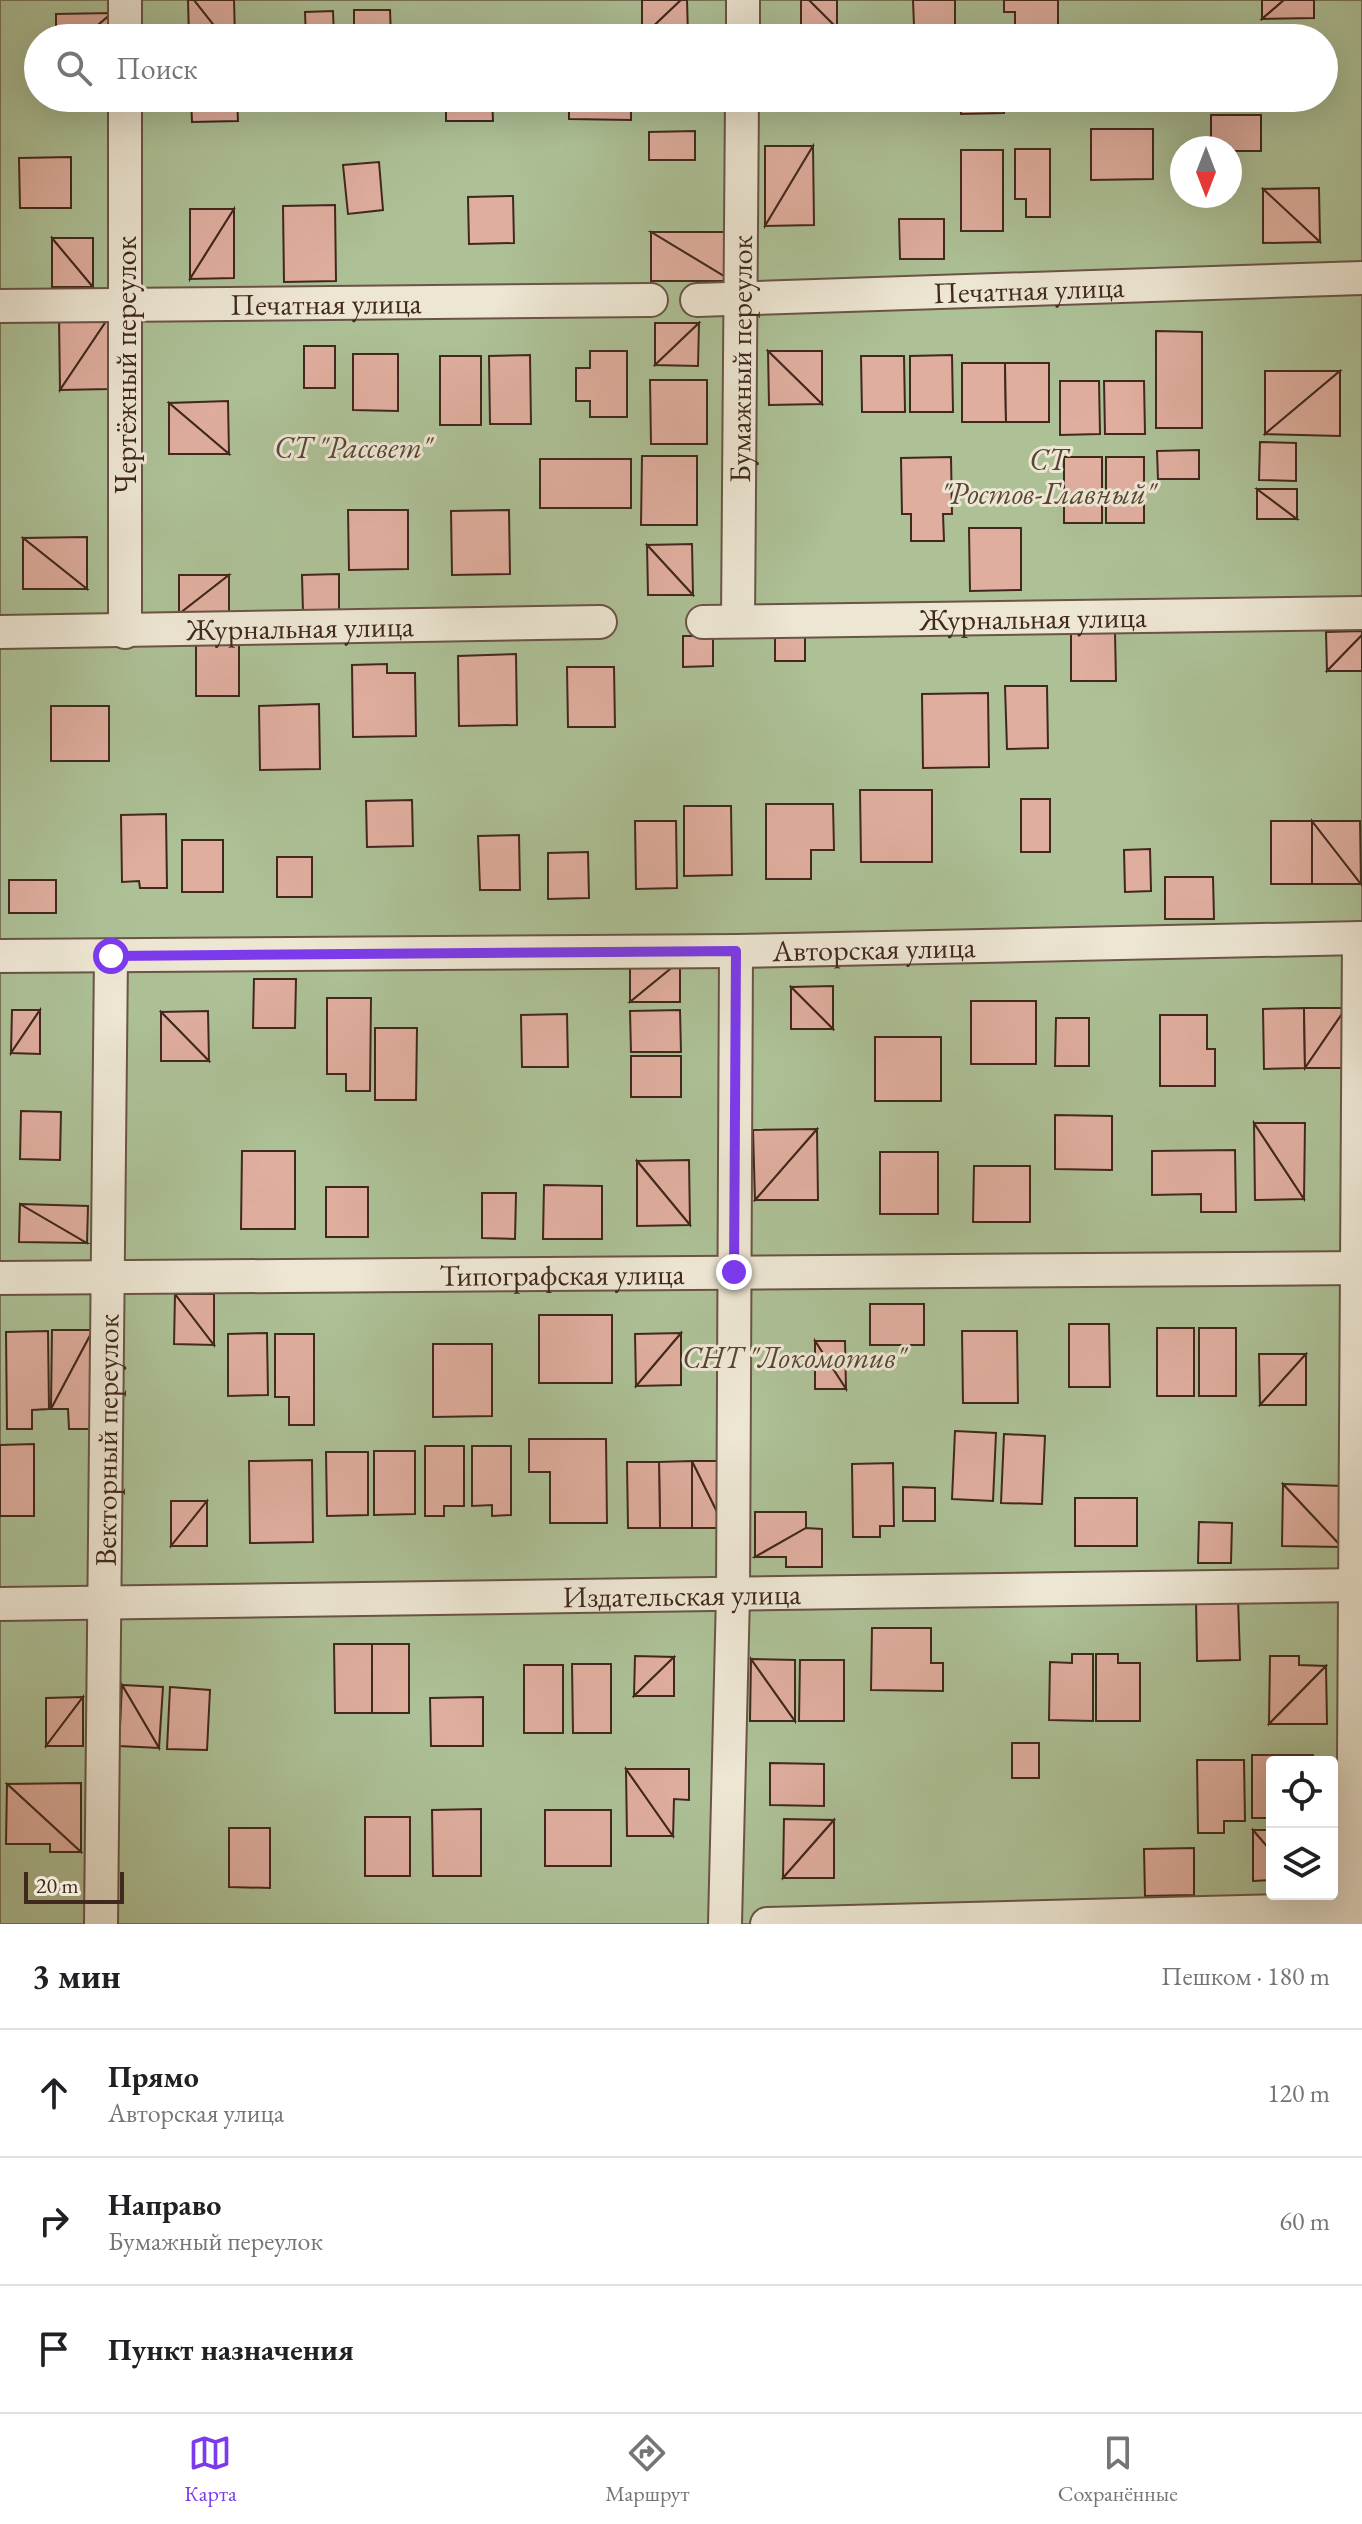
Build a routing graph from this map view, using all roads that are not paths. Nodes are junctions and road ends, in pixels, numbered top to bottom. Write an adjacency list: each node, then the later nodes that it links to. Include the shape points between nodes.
1 (125, 0): 3 (street)
2 (743, 0): 4 (street)
3 (125, 24)
4 (743, 24)
5 (125, 112): 11 (street, Чертёжный переулок)
6 (742, 112): 10 (street, Бумажный переулок)
7 (1362, 278): 10 (street, Печатная улица)
8 (651, 300): 11 (street, Печатная улица)
9 (697, 300): 10 (street, Печатная улица)
10 (741, 300): 14 (street, Бумажный переулок)
11 (126, 304): 12 (street, Печатная улица); 18 (street, Чертёжный переулок)
12 (0, 306)
13 (1362, 613): 14 (street, Журнальная улица)
14 (738, 621): 16 (street, Журнальная улица)
15 (600, 622): 18 (street, Журнальная улица)
16 (703, 622)
17 (0, 632): 18 (street, Журнальная улица)
18 (125, 632)
19 (1361, 938): 20 (street, Авторская улица); 23 (street)
20 (736, 951): 22 (street, Авторская улица); 24 (street)
21 (0, 956): 22 (street, Авторская улица)
22 (111, 956): 26 (street, Векторный переулок)
23 (1360, 1268): 24 (street, Типографская улица); 27 (street)
24 (734, 1272): 26 (street, Типографская улица); 28 (street)
25 (0, 1278): 26 (street, Типографская улица)
26 (108, 1279): 29 (street, Векторный переулок)
27 (1359, 1585): 28 (street, Издательская улица); 31 (street)
28 (733, 1595): 29 (street, Издательская улица); 33 (street)
29 (103, 1603): 30 (street, Издательская улица); 32 (street, Векторный переулок)
30 (0, 1604)
31 (1356, 1914): 34 (street)
32 (101, 1924)
33 (725, 1924)
34 (767, 1924)

